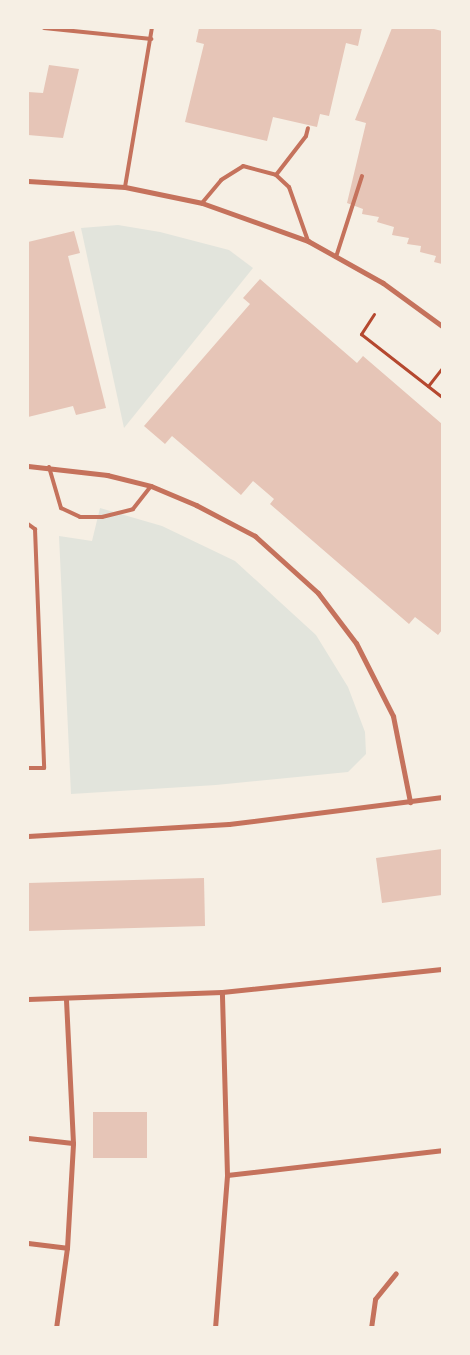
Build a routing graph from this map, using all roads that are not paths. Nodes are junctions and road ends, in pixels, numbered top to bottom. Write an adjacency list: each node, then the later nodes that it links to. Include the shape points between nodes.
1 (44, 28): 4 (lane)
2 (110, 28): 4 (lane)
3 (152, 28): 5 (lane)
4 (112, 34): 5 (lane)
5 (150, 39): 10 (lane)
6 (308, 128): 7 (lane, via 306,136)
7 (276, 175): 11 (lane, via 243,166 221,180); 12 (lane, via 289,187)
8 (362, 176): 13 (lane)
9 (28, 181): 10 (street)
10 (125, 187): 11 (street)
11 (202, 203): 12 (street)
12 (308, 241): 13 (street)
13 (336, 257): 14 (street, via 383,282)
14 (442, 326)
15 (28, 466): 16 (street)
16 (49, 468): 17 (street, via 107,475); 17 (lane, via 61,508 80,516 102,517 133,509)
17 (151, 486): 21 (street, via 255,536 318,593 356,643 393,716)
18 (28, 524): 19 (lane, via 35,529 44,768)
19 (28, 768)
20 (442, 797): 21 (street)
21 (410, 802): 22 (street, via 228,824)
22 (28, 836)
23 (442, 969): 24 (street)
24 (222, 992): 26 (street); 30 (street)
25 (28, 999): 26 (street)
26 (66, 999): 28 (street)
27 (28, 1138): 28 (street)
28 (73, 1143): 32 (street)
29 (442, 1150): 30 (street)
30 (226, 1175): 35 (street)
31 (28, 1243): 32 (street)
32 (67, 1248): 34 (street)
33 (396, 1273): 36 (street, via 375,1299)
34 (56, 1328)
35 (214, 1328)
36 (372, 1328)

